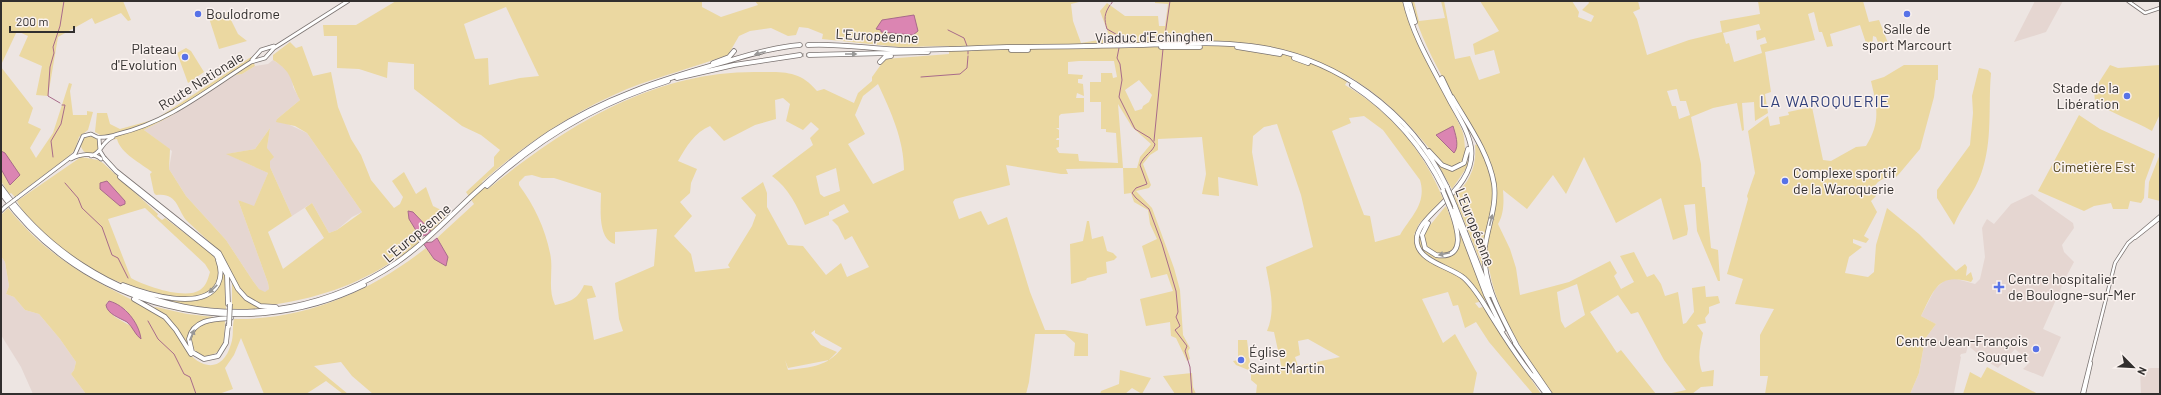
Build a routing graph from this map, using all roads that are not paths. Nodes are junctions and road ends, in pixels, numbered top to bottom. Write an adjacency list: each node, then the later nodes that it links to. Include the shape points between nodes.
1 (346, 1): 8 (main road, via 271,48); 15 (main road, via 271,50)
2 (1405, 1): 22 (highway, via 1419,39)
3 (1409, 1): 21 (highway, via 1419,34)
4 (2128, 1): 5 (main road, via 2144,13)
5 (2159, 9)
6 (800, 45): 18 (highway, one-way to 18, via 780,47)
7 (808, 45): 9 (highway, L'Européenne, via 837,44 900,50)
8 (264, 49): 11 (main road); 15 (main road)
9 (945, 50): 12 (highway, L'Européenne); 20 (highway, Viaduc d'Echinghen, via 1237,47 1297,59); 20 (highway, Viaduc d'Echinghen, via 1228,44 1261,47 1301,57 1329,69)
10 (734, 51): 18 (highway, via 729,57)
11 (259, 52): 16 (main road); 23 (main road, Route Nationale, via 244,65)
12 (935, 52): 14 (highway, L'Européenne, one-way to 12); 17 (highway, via 885,57)
13 (800, 55): 19 (highway)
14 (809, 55)
15 (267, 56): 16 (main road)
16 (263, 58): 23 (main road, Route Nationale)
17 (880, 62)
18 (697, 70): 19 (highway)
19 (683, 75): 43 (highway, L'Européenne, via 637,89 597,108 542,142 490,181 419,249 393,269)
20 (1357, 86): 22 (highway, via 1385,104 1408,126 1439,163 1452,169 1464,163 1468,149 1464,131); 33 (highway, via 1390,115 1423,154); 33 (highway, L'Européenne, via 1382,103 1407,127 1429,155)
21 (1450, 93): 35 (highway, one-way to 21, via 1458,232 1457,244 1449,254 1433,254 1426,250 1423,243 1424,229 1465,181 1473,158 1473,144); 44 (highway, one-way to 21, via 1484,256 1495,201 1492,176)
22 (1451, 102): 47 (highway, via 1469,140 1470,164 1460,184 1420,228 1417,243 1420,251 1426,256 1463,278 1483,302)
23 (151, 124): 24 (main road, Route Nationale)
24 (130, 131): 25 (main road, Route Nationale); 27 (main road, via 106,140)
25 (97, 137): 26 (main road, via 85,135); 27 (main road, via 101,142)
26 (79, 146): 28 (main road); 31 (main road, via 76,153)
27 (100, 148): 29 (main road); 30 (main road)
28 (87, 155): 29 (main road); 31 (main road, via 80,155)
29 (91, 156): 30 (main road)
30 (103, 159): 38 (highway, via 153,205); 40 (highway)
31 (63, 165): 36 (main road, bridge)
32 (1, 188): 41 (highway, L'Européenne, via 36,229)
33 (1445, 189): 35 (highway, L'Européenne, bridge)
34 (1, 194): 42 (highway, L'Européenne, via 39,237)
35 (1453, 208): 44 (highway, L'Européenne)
36 (3, 209)
37 (2160, 217): 39 (main road); 39 (main road)
38 (205, 244): 41 (highway, one-way to 41, via 218,260 221,276 212,291 195,298 173,298 145,292); 45 (highway, via 224,267 228,279)
39 (2123, 249): 50 (main road, via 2113,269)
40 (216, 250): 43 (highway, via 224,259 240,292 254,304 276,307); 45 (highway, via 228,274)
41 (83, 267): 43 (highway, L'Européenne, via 111,283 142,296 208,310 247,312 276,309)
42 (87, 274): 43 (highway, L'Européenne, via 137,298 205,314 270,313 310,306); 46 (highway, via 162,314 174,326 191,354 199,360 213,361 223,354 228,344)
43 (334, 296): 46 (highway, one-way to 43, via 226,344 218,356 204,359 192,352 189,342 191,334 204,322 291,312)
44 (1492, 301): 47 (highway, L'Européenne, via 1508,339); 49 (highway, L'Européenne, via 1516,344)
45 (229, 304): 46 (highway, bridge)
46 (228, 326)
47 (1534, 377): 48 (highway, L'Européenne)
48 (1546, 394)
49 (1550, 394)
50 (2083, 394)

